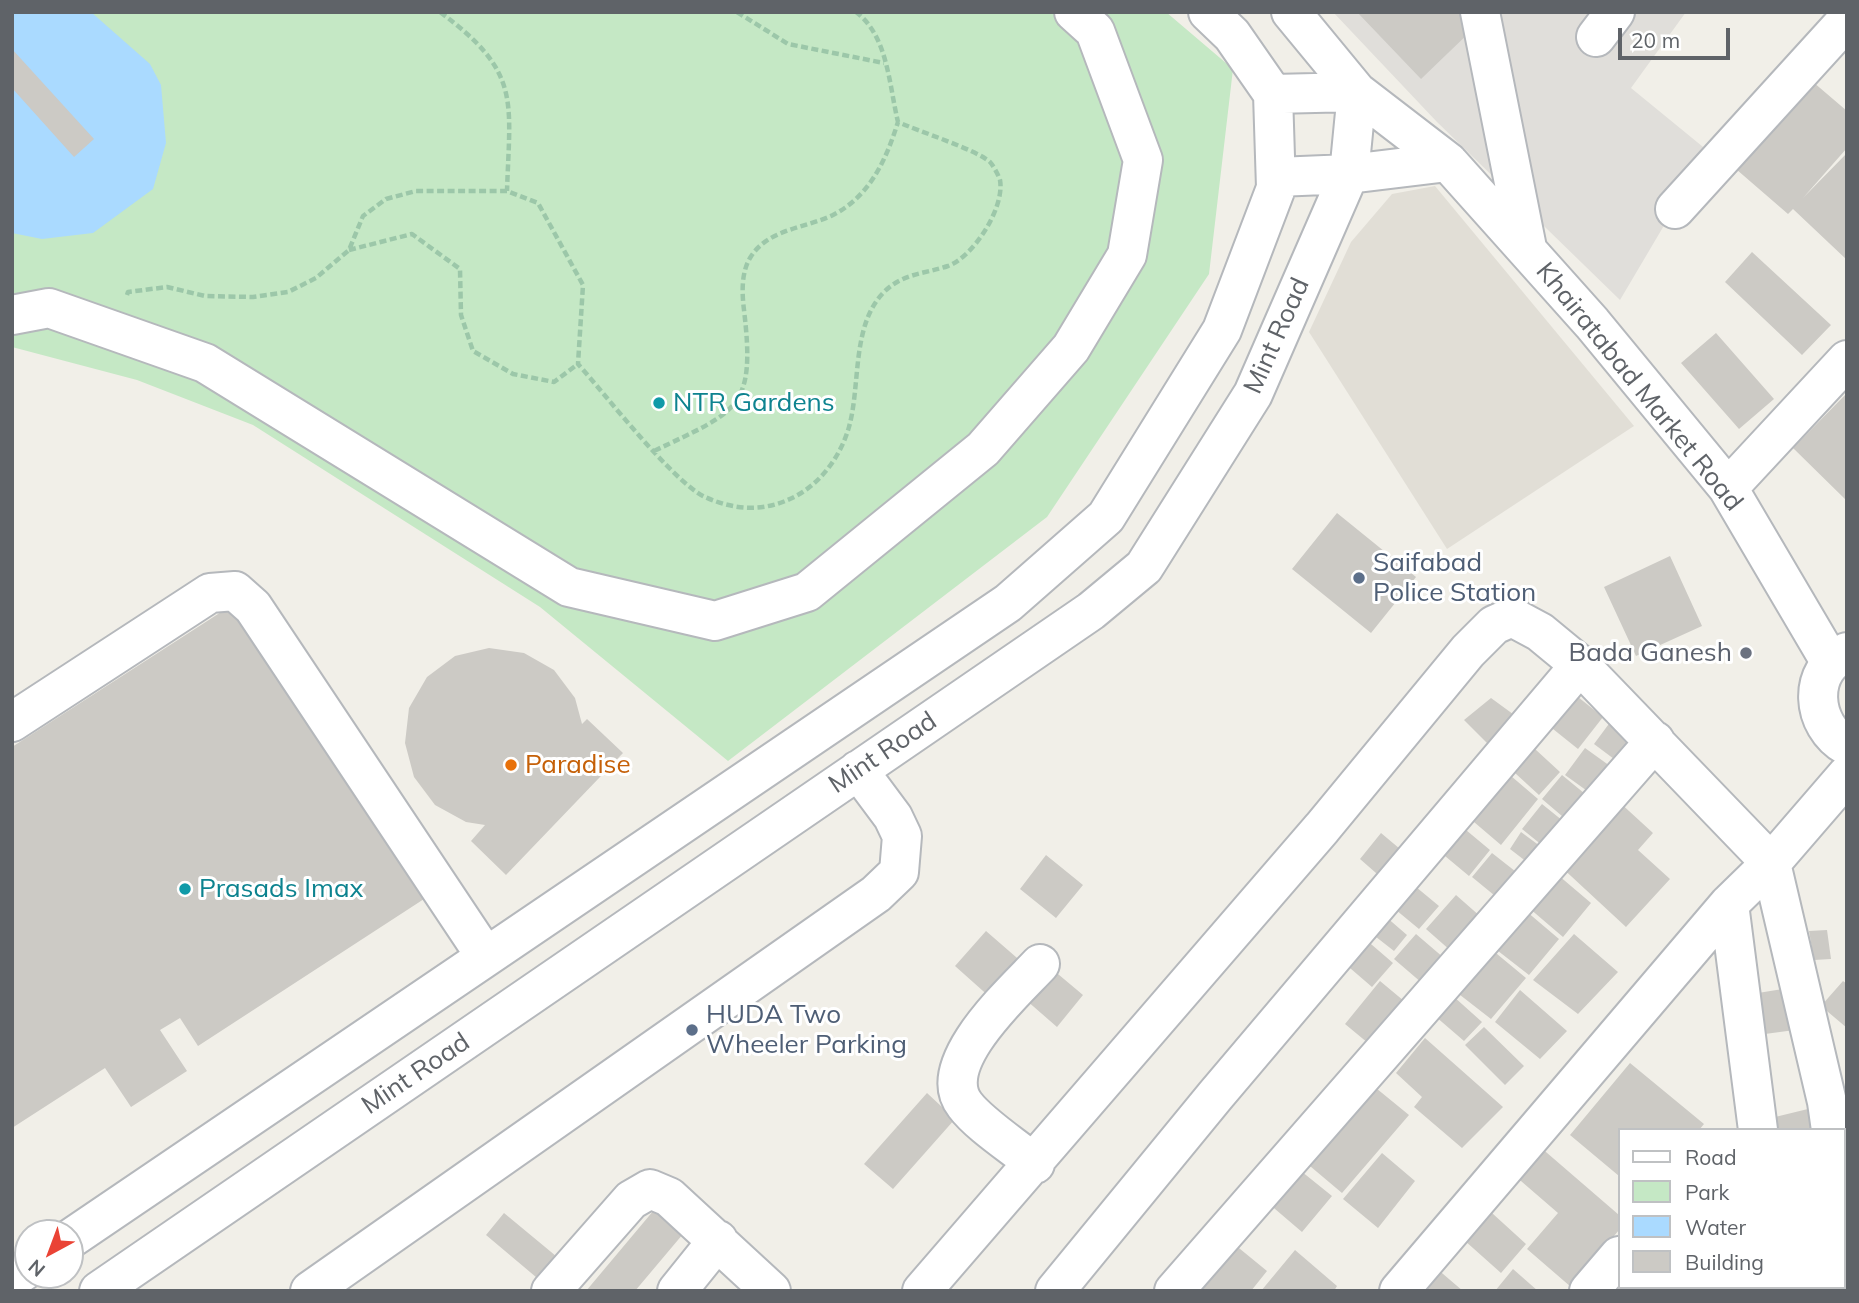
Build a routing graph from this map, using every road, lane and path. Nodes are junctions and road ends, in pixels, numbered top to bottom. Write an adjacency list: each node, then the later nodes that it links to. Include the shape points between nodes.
1 (440, 12): 16 (path, via 467,32 496,64 507,89)
2 (737, 12): 9 (path, via 788,44)
3 (856, 12): 9 (path, via 871,24)
4 (1074, 12): 21 (street, via 1095,31 1143,160 1127,256 1071,348 983,449 807,592 715,621 569,587 205,363)
5 (1208, 12): 11 (street, via 1232,35)
6 (1291, 12): 10 (street)
7 (1480, 12): 19 (street)
8 (1847, 20): 17 (street)
9 (885, 63): 12 (path)
10 (1357, 92): 11 (street); 13 (street, Khairatabad Market Road); 14 (street, Mint Road)
11 (1273, 94): 15 (street, Mint Road)
12 (898, 122): 24 (path, via 888,154 858,198 832,215 786,230 751,256 744,271 743,303 750,359 733,409); 24 (path, via 990,162 1000,181 993,219 967,253 950,265 900,279 877,303 863,333 849,429 820,480 778,506 745,509 704,497)
13 (1448, 162): 14 (street); 19 (street, Khairatabad Market Road)
14 (1349, 174): 15 (street); 27 (street, Mint Road, via 1253,394)
15 (1277, 177): 26 (street, Mint Road, via 1222,330)
16 (507, 191): 18 (path, via 416,191 386,199 363,216); 23 (path, via 538,203 583,285)
17 (1675, 209)
18 (349, 250): 21 (path, via 316,278 288,292 205,296 167,287 128,292); 23 (path, via 412,234 460,269 461,315 473,351 513,374 554,382)
19 (1527, 250): 25 (street, Khairatabad Market Road)
20 (12, 315): 21 (street, via 49,309)
21 (119, 334)
22 (1847, 360): 25 (street)
23 (578, 364): 24 (path)
24 (654, 450)
25 (1728, 488): 28 (street, Khairatabad Market Road)
26 (1106, 517): 27 (street); 37 (street, Mint Road, via 1007,603)
27 (1144, 567): 33 (street, Mint Road, via 1091,611)
28 (1839, 658): 32 (street, Khairatabad Market Road, via 1819,684 1817,707 1826,729)
29 (1580, 665): 31 (street); 42 (street, via 1540,632 1512,617 1493,625); 52 (street)
30 (12, 722): 37 (street, via 210,593 235,591 253,607)
31 (1655, 741): 35 (street); 53 (street)
32 (1847, 746)
33 (858, 770): 46 (street, Mint Road); 48 (street, via 902,836 899,872 876,894)
34 (1847, 775): 35 (street)
35 (1771, 863): 36 (street); 39 (street)
36 (1729, 904): 40 (street); 54 (street)
37 (486, 957): 43 (street, Mint Road)
38 (1041, 964): 42 (street, via 986,1023 959,1065 956,1085 965,1106)
39 (1835, 1104)
40 (1757, 1115): 41 (street)
41 (1732, 1128)
42 (1035, 1164): 51 (street)
43 (84, 1230)
44 (718, 1240): 47 (street); 49 (street, via 668,1197 650,1189 631,1200); 50 (street)
45 (1618, 1257): 55 (street)
46 (125, 1284)
47 (764, 1288)
48 (310, 1291)
49 (551, 1291)
50 (677, 1291)
51 (922, 1291)
52 (1055, 1291)
53 (1174, 1291)
54 (1399, 1291)
55 (1589, 1291)

